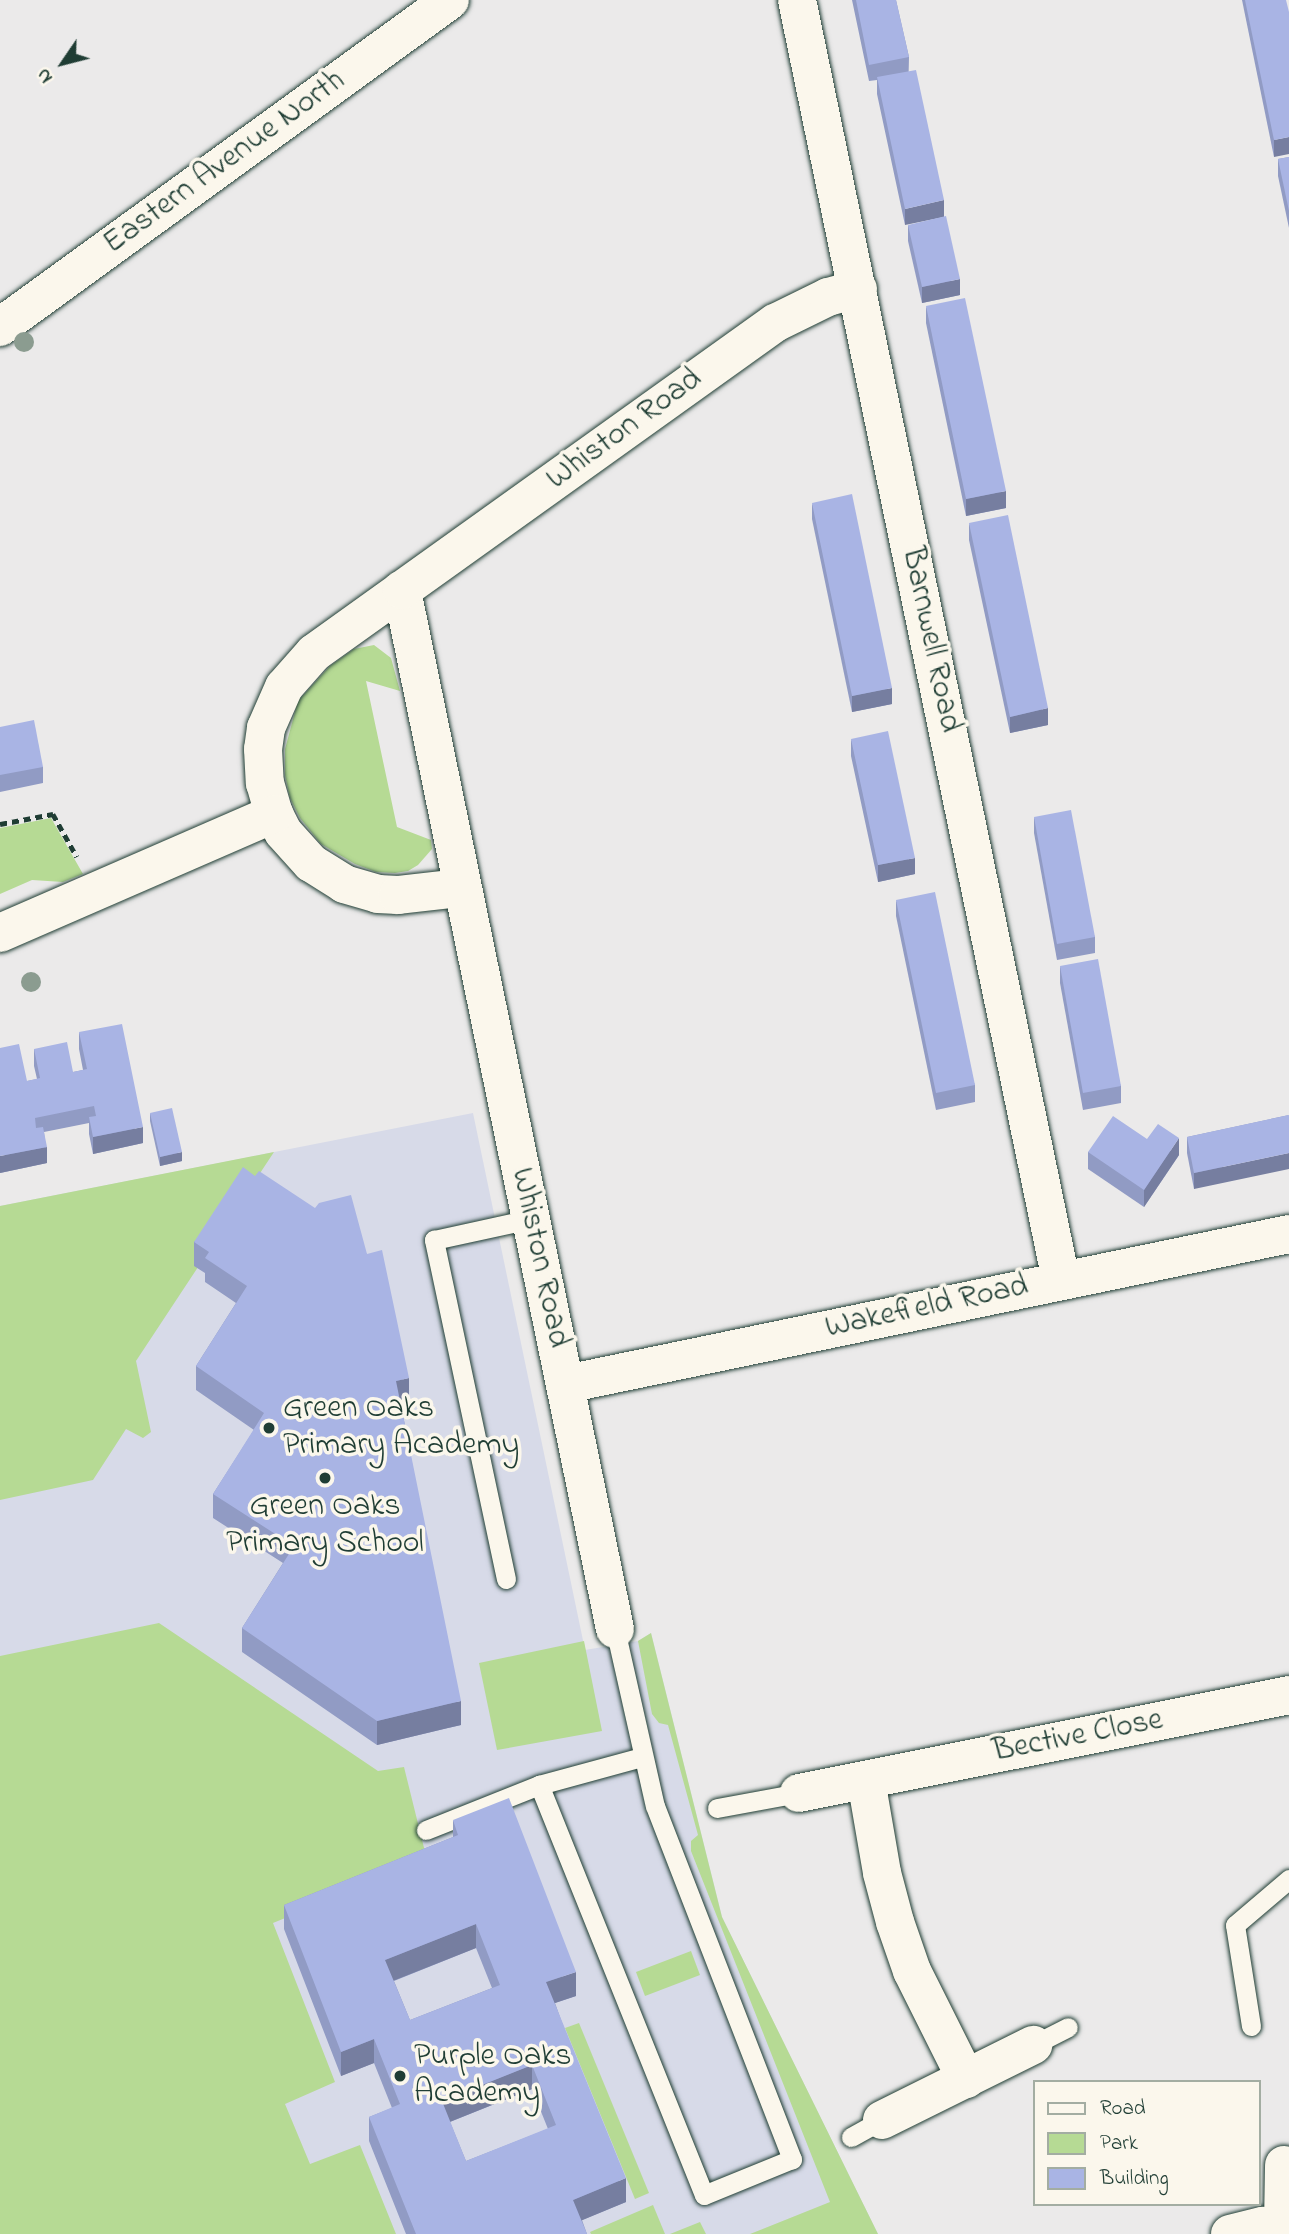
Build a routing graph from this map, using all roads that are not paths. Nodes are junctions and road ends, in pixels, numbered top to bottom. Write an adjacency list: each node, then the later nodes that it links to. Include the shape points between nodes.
1 (450, 0): 4 (street, Eastern Avenue North)
2 (797, 0): 3 (street, Barnwell Road)
3 (858, 289): 5 (street, Whiston Road, via 828,297 775,323); 11 (street, Barnwell Road)
4 (0, 327)
5 (401, 590): 6 (street, Whiston Road, via 314,653 272,708 263,749 265,783); 7 (street, Whiston Road)
6 (274, 814): 7 (street, Whiston Road, via 283,832 311,863 344,884 398,895); 8 (street)
7 (460, 888): 9 (street, Whiston Road)
8 (0, 933)
9 (530, 1219): 12 (street, Whiston Road); 13 (lane, via 434,1240)
10 (1289, 1234): 11 (street, Wakefield Road)
11 (1061, 1280): 12 (street, Wakefield Road)
12 (566, 1384): 14 (street, Whiston Road)
13 (506, 1579)
14 (615, 1629): 16 (lane)
15 (1289, 1695): 17 (street, Bective Close)
16 (642, 1757): 18 (lane); 18 (lane, via 655,1806 792,2159 704,2195)
17 (866, 1780): 19 (street, Bective Close); 26 (street, via 895,1922 912,1971)
18 (540, 1785): 21 (lane)
19 (799, 1793): 20 (lane)
20 (717, 1808)
21 (426, 1830)
22 (1289, 1879): 23 (lane, via 1235,1925)
23 (1251, 2026)
24 (1068, 2027): 25 (lane)
25 (1033, 2046): 26 (street)
26 (966, 2079): 27 (street)
27 (867, 2129)
28 (1284, 2165): 29 (street)
29 (1263, 2229)

